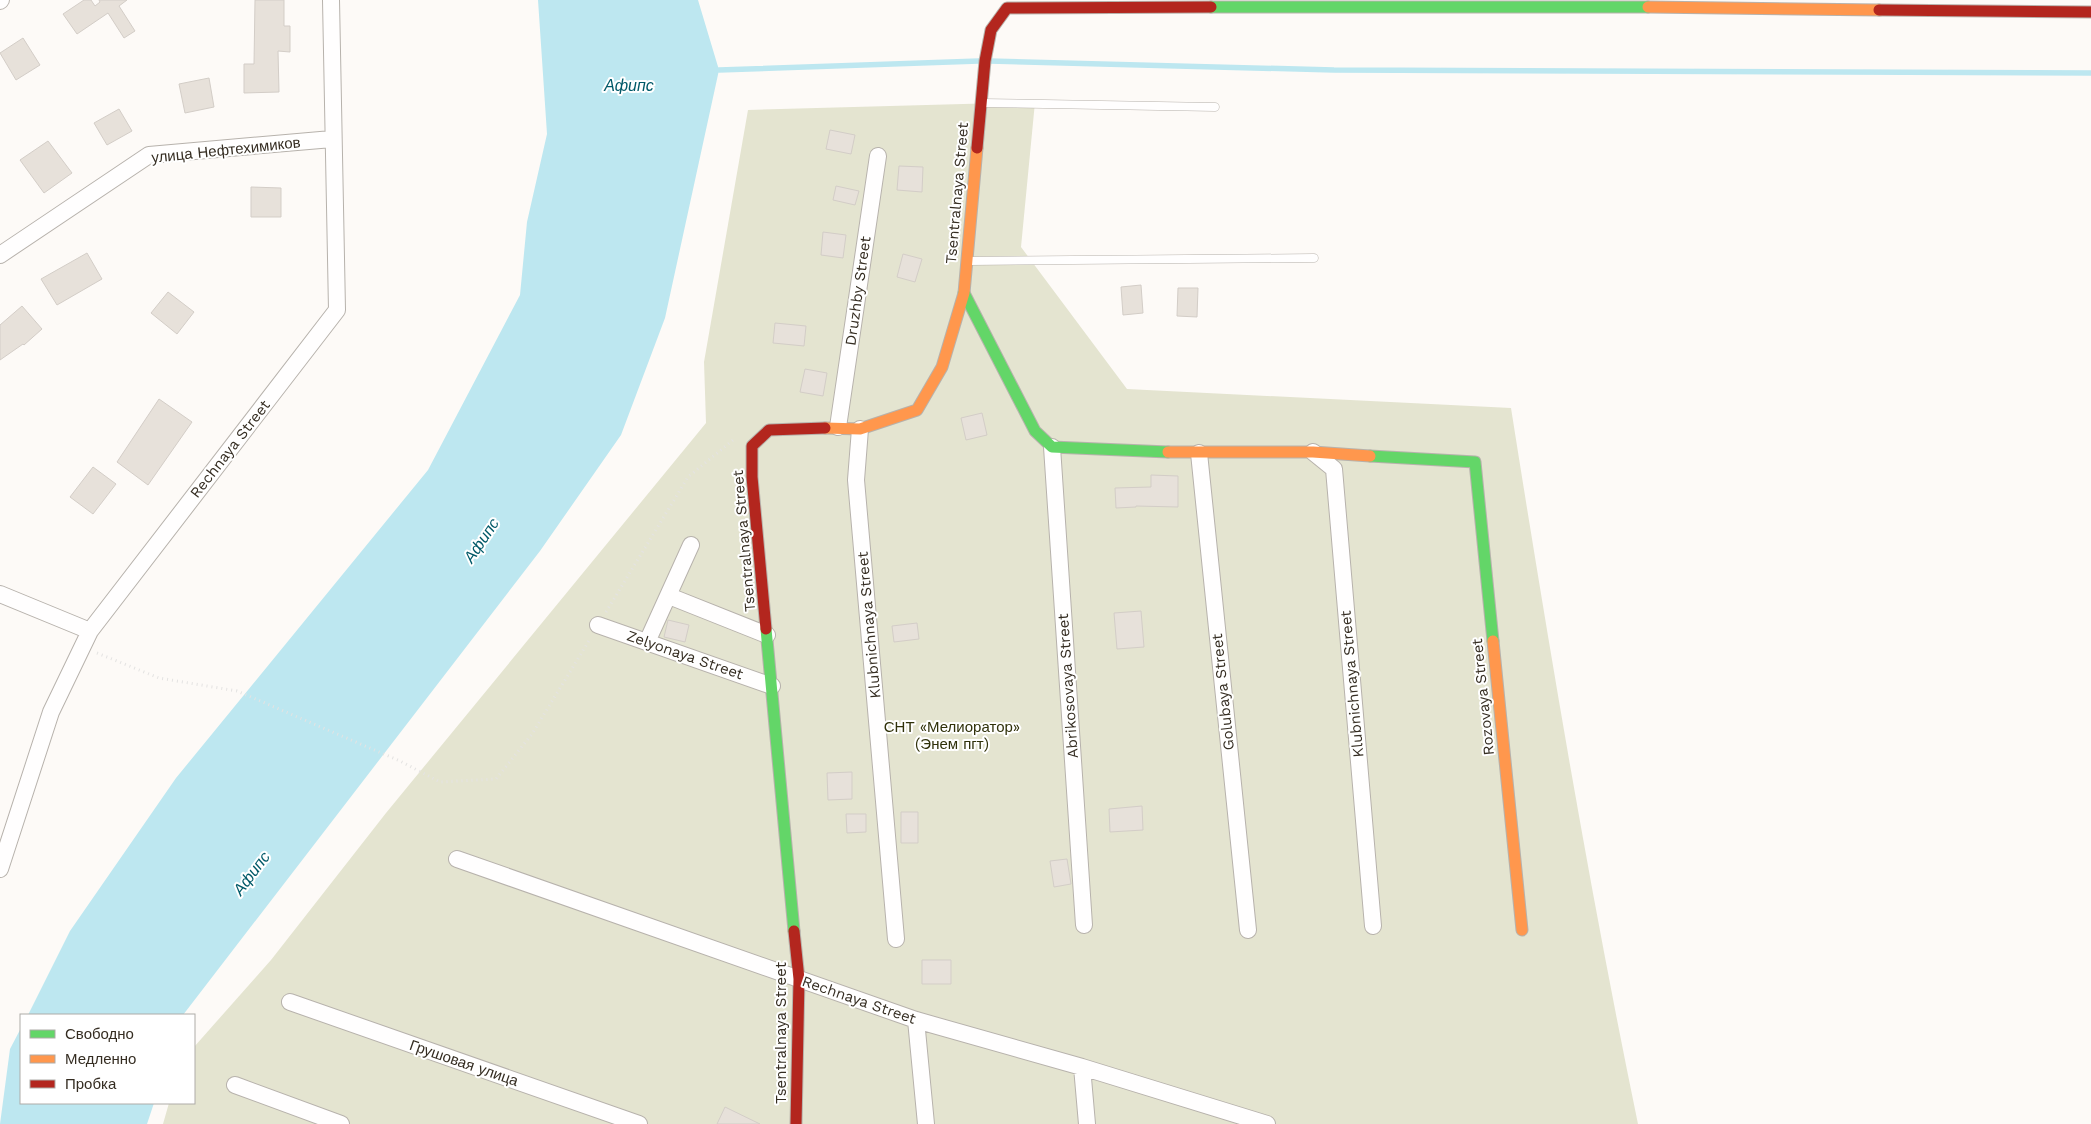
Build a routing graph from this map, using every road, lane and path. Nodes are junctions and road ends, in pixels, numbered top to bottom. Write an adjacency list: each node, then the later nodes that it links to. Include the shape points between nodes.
1 (331, 0): 7 (street, Rechnaya Street)
2 (1072, 3): 3 (street); 5 (street, Tsentralnaya Street, via 1007,8 991,30)
3 (1581, 3): 4 (street)
4 (2091, 12)
5 (980, 103): 6 (lane); 11 (street, Tsentralnaya Street)
6 (1215, 107)
7 (332, 139): 9 (street, улица Нефтехимиков, via 149,155); 23 (street, Rechnaya Street, via 337,310)
8 (878, 156): 13 (street, Druzhby Street)
9 (0, 255)
10 (1314, 258): 11 (lane)
11 (967, 261): 12 (street, Tsentralnaya Street)
12 (964, 293): 14 (street, Tsentralnaya Street, via 942,367 917,410); 15 (street, via 1035,431)
13 (838, 427): 14 (street, Tsentralnaya Street); 22 (street, Tsentralnaya Street, via 769,430 752,446)
14 (860, 429): 33 (street, Klubnichnaya Street, via 856,480)
15 (1052, 447): 17 (street); 29 (street, Abrikosovaya Street)
16 (1313, 452): 17 (street); 30 (street, Klubnichnaya Street, via 1334,469); 32 (street, Rozovaya Street, via 1475,462)
17 (1199, 453): 31 (street, Golubaya Street)
18 (691, 545): 20 (street)
19 (0, 594): 23 (street)
20 (669, 596): 22 (street); 24 (street)
21 (598, 625): 24 (street, Zelyonaya Street)
22 (767, 635): 25 (street, Tsentralnaya Street)
23 (86, 638): 26 (path, via 105,658 159,678 237,691); 28 (street, Rechnaya Street, via 51,712)
24 (647, 642): 25 (street, Zelyonaya Street)
25 (772, 686): 34 (street, Tsentralnaya Street)
26 (400, 761)
27 (457, 859): 34 (street, Rechnaya Street)
28 (0, 869)
29 (1084, 925)
30 (1373, 926)
31 (1248, 930)
32 (1522, 930)
33 (896, 940)
34 (799, 979): 36 (street, Rechnaya Street); 42 (street, Tsentralnaya Street)
35 (290, 1002): 41 (street, Грушовая улица)
36 (916, 1020): 37 (street, Rechnaya Street); 43 (street)
37 (1082, 1067): 39 (street, Rechnaya Street); 44 (street)
38 (235, 1085): 40 (street)
39 (1242, 1120): 45 (street, Rechnaya Street)
40 (341, 1124)
41 (638, 1124)
42 (796, 1124)
43 (926, 1124)
44 (1087, 1124)
45 (1267, 1124)

